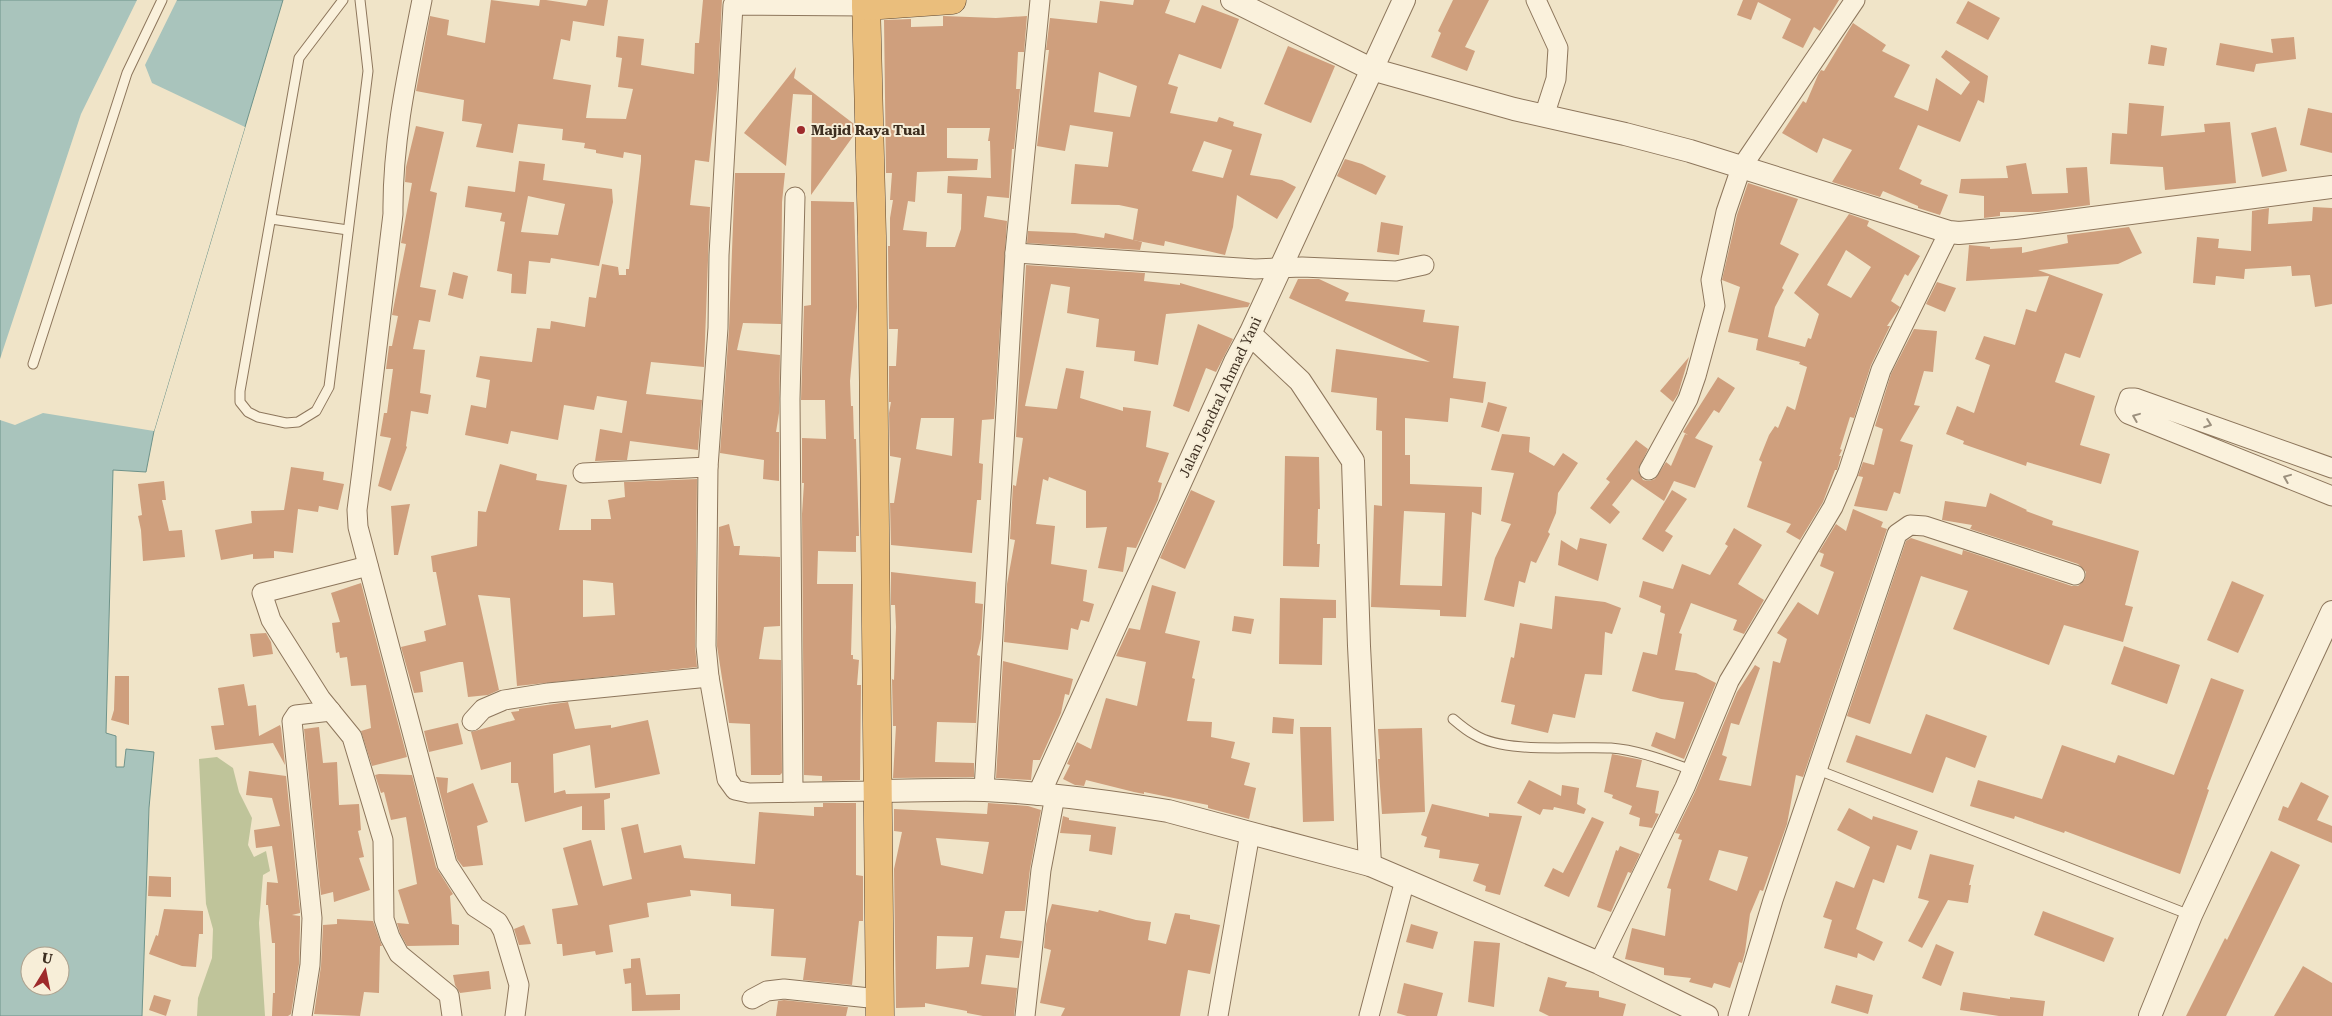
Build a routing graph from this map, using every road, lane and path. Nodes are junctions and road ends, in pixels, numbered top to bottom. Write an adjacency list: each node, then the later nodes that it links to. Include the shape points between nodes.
1 (162, 0): 25 (lane, via 127,73)
2 (343, 0): 18 (lane, via 299,58)
3 (360, 0): 19 (lane, via 368,71)
4 (422, 0): 31 (street, via 392,183 393,214 357,510)
5 (952, 0): 12 (highway)
6 (1040, 0): 21 (street)
7 (1232, 0): 13 (street)
8 (1404, 0): 13 (street, Jalan Jendral Ahmad Yani)
9 (1536, 0): 14 (street, via 1558,48 1556,79)
10 (1855, 0): 15 (street)
11 (733, 3): 12 (street); 26 (street, via 718,328)
12 (866, 3): 41 (highway)
13 (1371, 69): 14 (street); 23 (street, Jalan Jendral Ahmad Yani)
14 (1544, 116): 15 (street, via 1625,134)
15 (1742, 168): 20 (street); 28 (street, via 1726,212 1711,280 1715,306 1696,376 1688,399)
16 (2332, 187): 20 (street, via 2015,228 1960,234)
17 (795, 197): 42 (street, via 790,399)
18 (271, 219): 19 (lane); 19 (lane, via 240,402 248,412 258,417 286,423 298,422 316,411 329,387)
19 (348, 230)
20 (1948, 232): 38 (street, via 1881,370 1848,472 1833,507 1729,682)
21 (1015, 253): 23 (street); 40 (street)
22 (1424, 265): 23 (street, via 1396,271 1302,266)
23 (1279, 268): 24 (street, Jalan Jendral Ahmad Yani)
24 (1250, 334): 43 (street, Jalan Jendral Ahmad Yani); 45 (street, via 1300,381 1354,461)
25 (33, 364)
26 (708, 467): 29 (street); 34 (street, via 706,646)
27 (2332, 468): 30 (street, one-way to 27, via 2128,414 2126,403 2129,398 2135,398)
28 (1649, 470)
29 (583, 473)
30 (2332, 496)
31 (368, 566): 35 (street, via 262,593 271,620); 54 (street, via 447,864 475,907 498,922 503,931 519,985)
32 (2075, 575): 39 (street, via 1925,526 1903,528 1897,534)
33 (2332, 612): 47 (street)
34 (709, 677): 37 (street, via 504,700 483,709); 42 (street, via 730,786 741,792)
35 (331, 711): 52 (street, via 296,715 292,722 312,918 310,965); 53 (street, via 352,737 379,824 384,854 384,919 390,937 399,954 449,995)
36 (1453, 719): 38 (lane, via 1476,736 1493,741 1543,748 1612,748 1644,754)
37 (472, 721)
38 (1692, 770): 48 (street)
39 (1818, 770): 47 (lane); 58 (street, via 1773,900)
40 (984, 790): 41 (street); 43 (street)
41 (878, 791): 42 (street); 50 (highway)
42 (793, 792)
43 (1047, 795): 44 (street, via 1168,811); 55 (street)
44 (1250, 833): 45 (street); 56 (street)
45 (1370, 865): 46 (street)
46 (1405, 880): 48 (street); 57 (street)
47 (2191, 915): 59 (street)
48 (1599, 963): 51 (street)
49 (752, 999): 50 (street, via 767,991 784,989)
50 (880, 1008)
51 (1694, 1013)
52 (302, 1016)
53 (452, 1016)
54 (515, 1016)
55 (1025, 1016)
56 (1218, 1016)
57 (1369, 1016)
58 (1738, 1016)
59 (2150, 1016)

